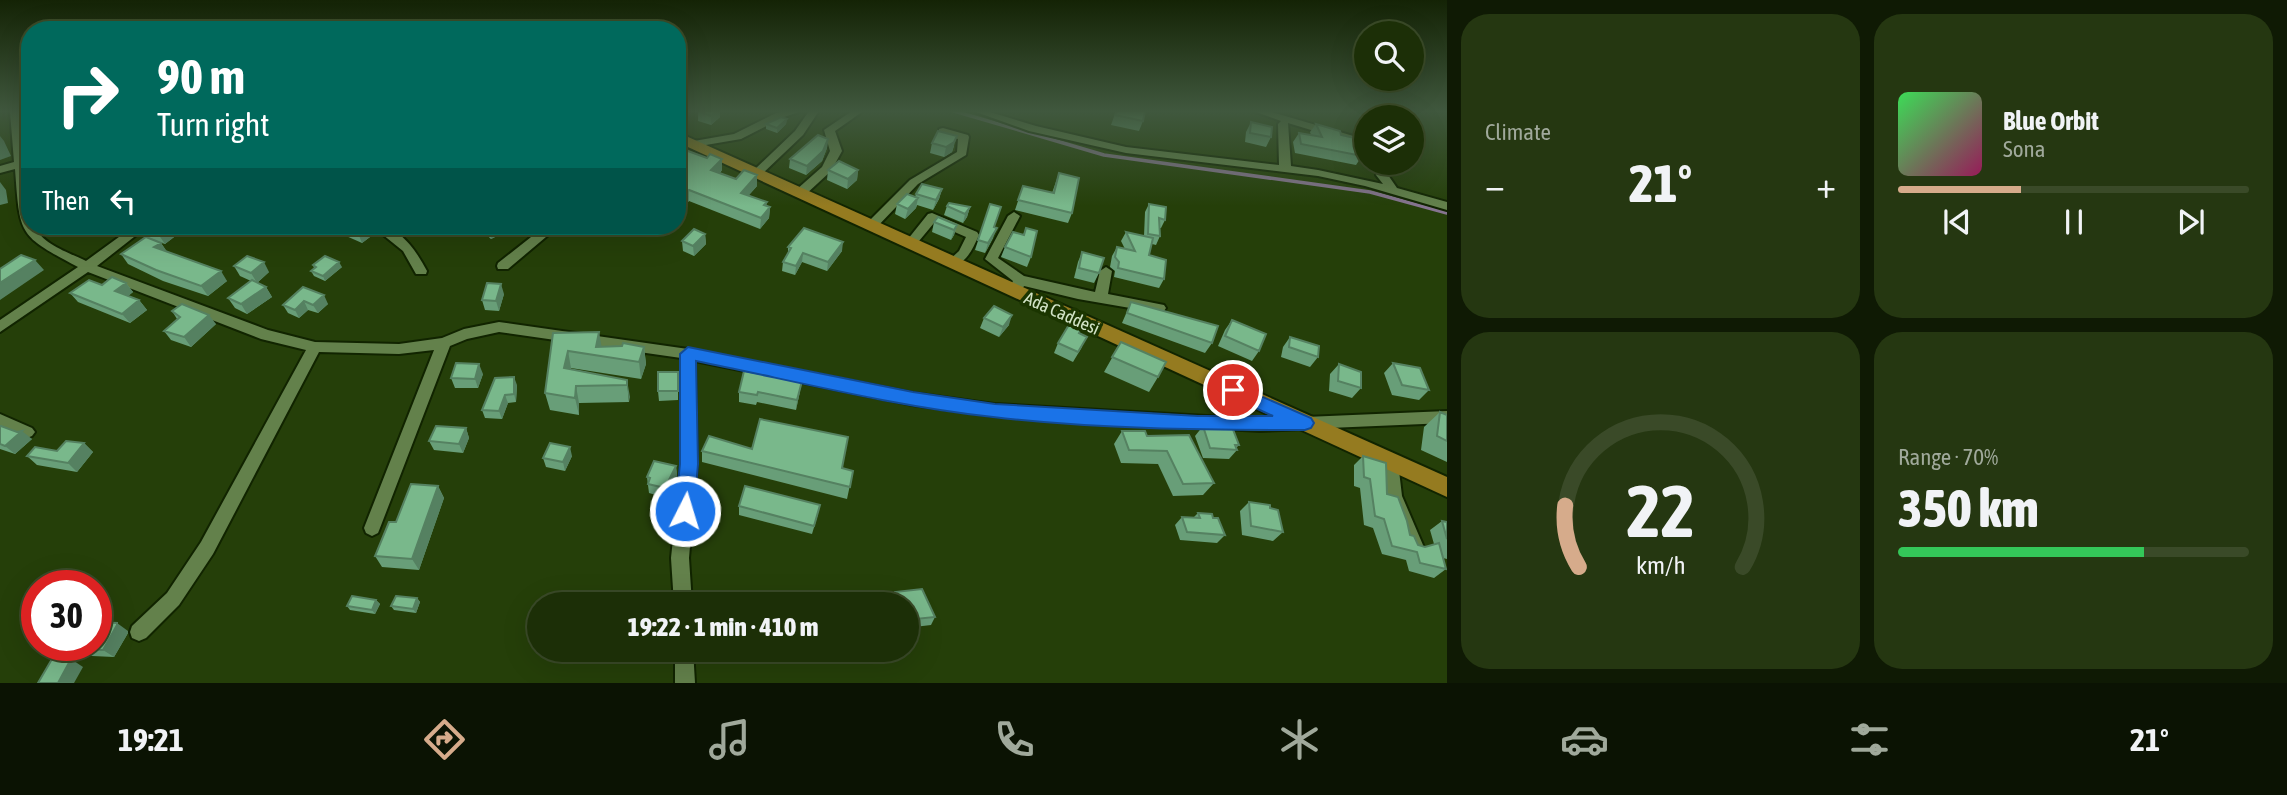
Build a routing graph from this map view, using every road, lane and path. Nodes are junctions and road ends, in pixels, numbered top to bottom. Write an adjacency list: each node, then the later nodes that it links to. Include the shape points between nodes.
1 (692, 143): 10 (main road, Ada Caddesi)
2 (789, 143): 10 (street)
3 (833, 143): 13 (street, via 836,151 827,169)
4 (963, 143): 16 (street, via 962,153 913,182)
5 (1094, 143): 8 (street)
6 (1284, 143): 8 (street)
7 (21, 164): 9 (street)
8 (1285, 168): 12 (street)
9 (0, 170)
10 (757, 173): 13 (main road, Ada Caddesi)
11 (1382, 175): 12 (street)
12 (1393, 190): 14 (street)
13 (800, 193): 16 (main road, Ada Caddesi)
14 (1447, 206)
15 (1014, 216): 27 (street, via 991,259)
16 (871, 226): 21 (main road, Ada Caddesi)
17 (33, 235): 24 (street)
18 (130, 235): 24 (street)
19 (390, 235): 25 (street, via 408,248)
20 (543, 235): 23 (street)
21 (910, 243): 22 (main road, Ada Caddesi); 22 (street, via 932,217 946,221 973,235 964,254)
22 (953, 263): 27 (main road, Ada Caddesi)
23 (503, 266)
24 (87, 267): 30 (street); 32 (street, via 266,335)
25 (421, 271)
26 (1107, 271): 28 (street)
27 (1018, 285): 28 (street); 36 (main road, Ada Caddesi)
28 (1101, 297): 29 (street)
29 (1159, 308)
30 (0, 327)
31 (444, 342): 32 (street, via 400,349); 33 (street, via 499,327); 40 (street)
32 (315, 347): 43 (street, via 207,548 173,599)
33 (688, 354): 36 (street, via 913,399 995,410 1210,424); 42 (street, via 689,464 680,558)
34 (1447, 417): 36 (street)
35 (0, 421): 37 (street)
36 (1305, 423): 38 (main road, Ada Caddesi)
37 (27, 432)
38 (1390, 462): 39 (main road, Ada Caddesi); 41 (street, via 1394,496)
39 (1447, 487)
40 (372, 528)
41 (1414, 545)
42 (682, 592)
43 (139, 632)
44 (684, 662): 45 (street)
45 (685, 683)

